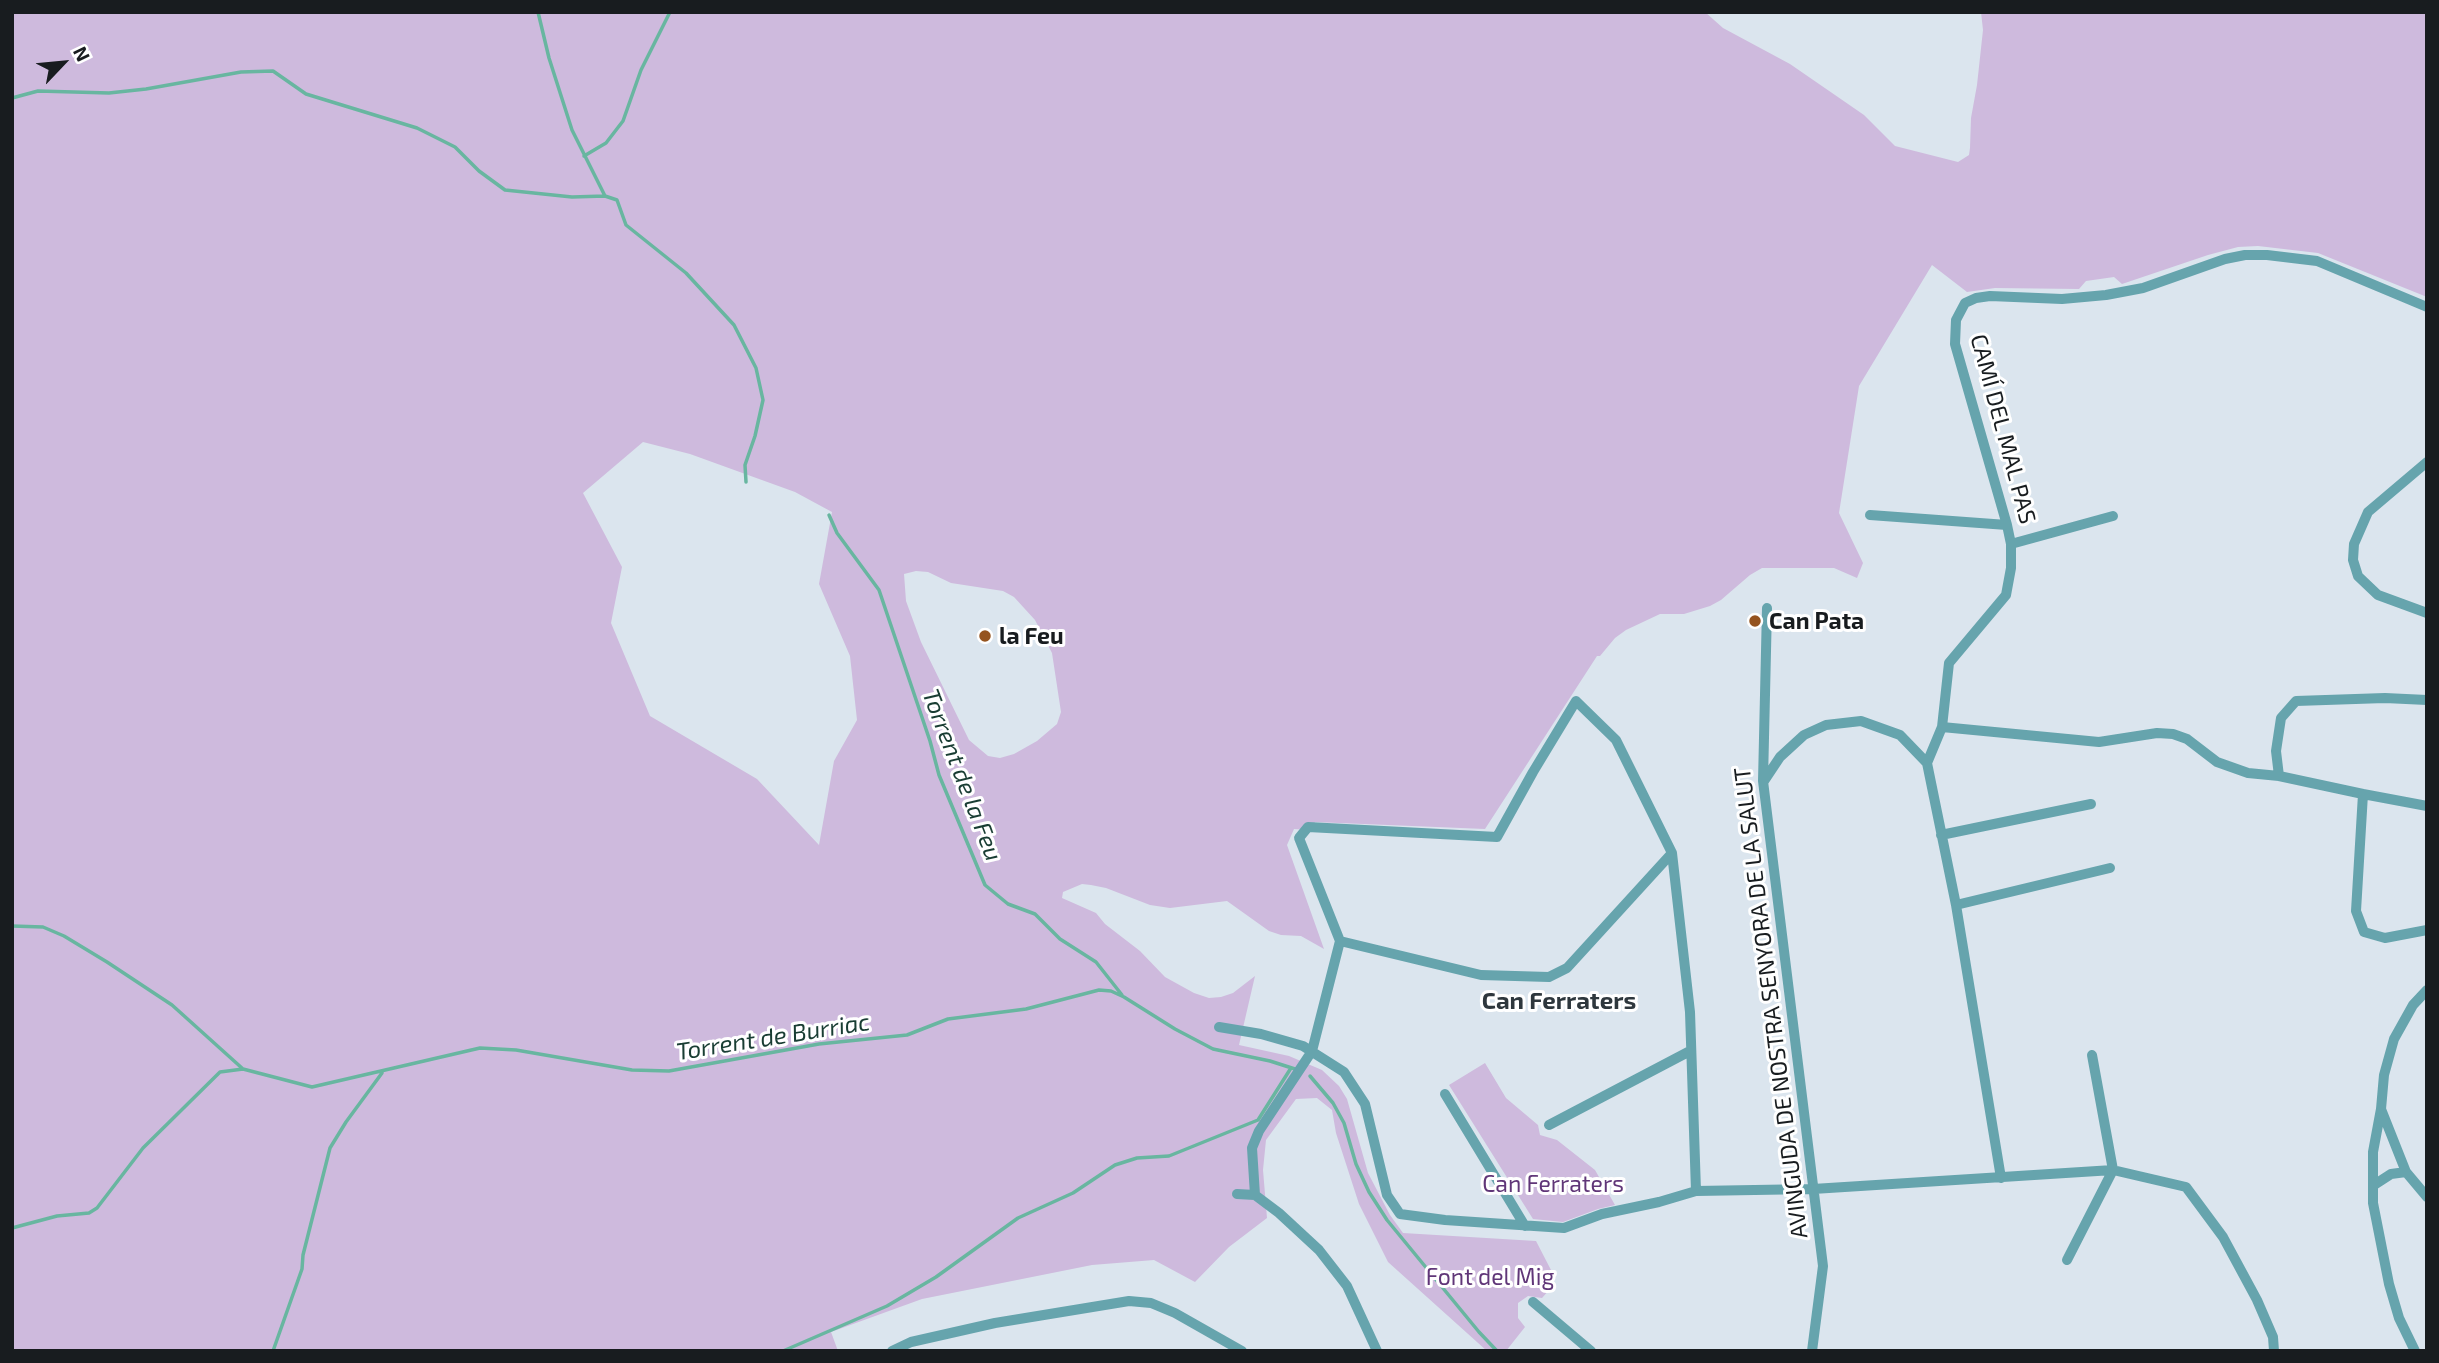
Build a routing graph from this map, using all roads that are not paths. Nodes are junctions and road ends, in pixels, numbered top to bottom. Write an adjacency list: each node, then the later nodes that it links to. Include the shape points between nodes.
1 (2427, 307): 5 (street, CAMÍ DEL MAL PAS, via 2317,261 2267,255 2225,259 2143,288 2106,295 2062,299 2001,295 1970,300 1959,310 1955,344)
2 (2427, 462): 8 (street, via 2368,512 2354,544 2353,560 2358,576 2378,595)
3 (1870, 515): 5 (street)
4 (2113, 516): 6 (street, CAMÍ DEL MAL PAS)
5 (2007, 526): 6 (street, CAMÍ DEL MAL PAS)
6 (2011, 544): 10 (street, CAMÍ DEL MAL PAS, via 2006,595 1949,663)
7 (1767, 608): 13 (street, AVINGUDA DE NOSTRA SENYORA DE LA SALUT)
8 (2427, 614)
9 (2427, 700): 12 (street, via 2297,701 2281,718)
10 (1942, 727): 11 (street, CAMÍ DEL MAL PAS); 12 (street, via 2099,741 2173,734 2217,762 2248,773)
11 (1927, 763): 13 (street, via 1900,736 1861,721 1826,725 1804,735); 17 (street)
12 (2279, 776): 14 (street)
13 (1763, 781): 35 (street, AVINGUDA DE NOSTRA SENYORA DE LA SALUT)
14 (2363, 794): 16 (street); 21 (street, via 2356,911 2364,932 2385,938)
15 (2091, 804): 17 (street)
16 (2427, 806)
17 (1941, 835): 20 (street)
18 (1672, 853): 22 (street, via 1567,968 1549,977 1482,975); 22 (street, via 1616,740 1576,701 1497,837 1308,827 1299,838); 26 (street, via 1690,1012)
19 (2110, 868): 20 (street)
20 (1956, 905): 33 (street)
21 (2424, 930)
22 (1340, 941): 25 (street)
23 (2427, 990): 29 (street, via 2413,1005 2395,1039)
24 (1219, 1027): 25 (street, via 1261,1034)
25 (1312, 1051): 38 (street, via 1252,1148); 40 (street, via 1344,1072 1361,1096 1387,1195 1400,1214)
26 (1690, 1051): 30 (street); 36 (street)
27 (2092, 1055): 31 (street)
28 (1445, 1094): 40 (street)
29 (2381, 1109): 32 (street); 34 (street, via 2373,1152)
30 (1549, 1125)
31 (2113, 1170): 33 (street); 41 (street); 48 (street, via 2186,1187 2223,1237 2252,1289 2273,1337)
32 (2406, 1172): 34 (street, via 2391,1174); 39 (street)
33 (2001, 1178): 35 (street)
34 (2374, 1185): 49 (street, via 2373,1203 2389,1284)
35 (1813, 1189): 36 (street); 47 (street, AVINGUDA DE NOSTRA SENYORA DE LA SALUT, via 1823,1266)
36 (1696, 1191): 40 (street, via 1564,1228)
37 (1237, 1194): 38 (street)
38 (1255, 1195): 45 (street, via 1319,1250 1347,1286)
39 (2427, 1197)
40 (1525, 1226)
41 (2067, 1259)
42 (1533, 1302): 46 (street)
43 (892, 1351): 44 (street, via 911,1342 995,1323 1129,1301 1151,1303 1175,1313)
44 (1242, 1351)
45 (1377, 1351)
46 (1591, 1351)
47 (1812, 1351)
48 (2274, 1351)
49 (2415, 1351)

